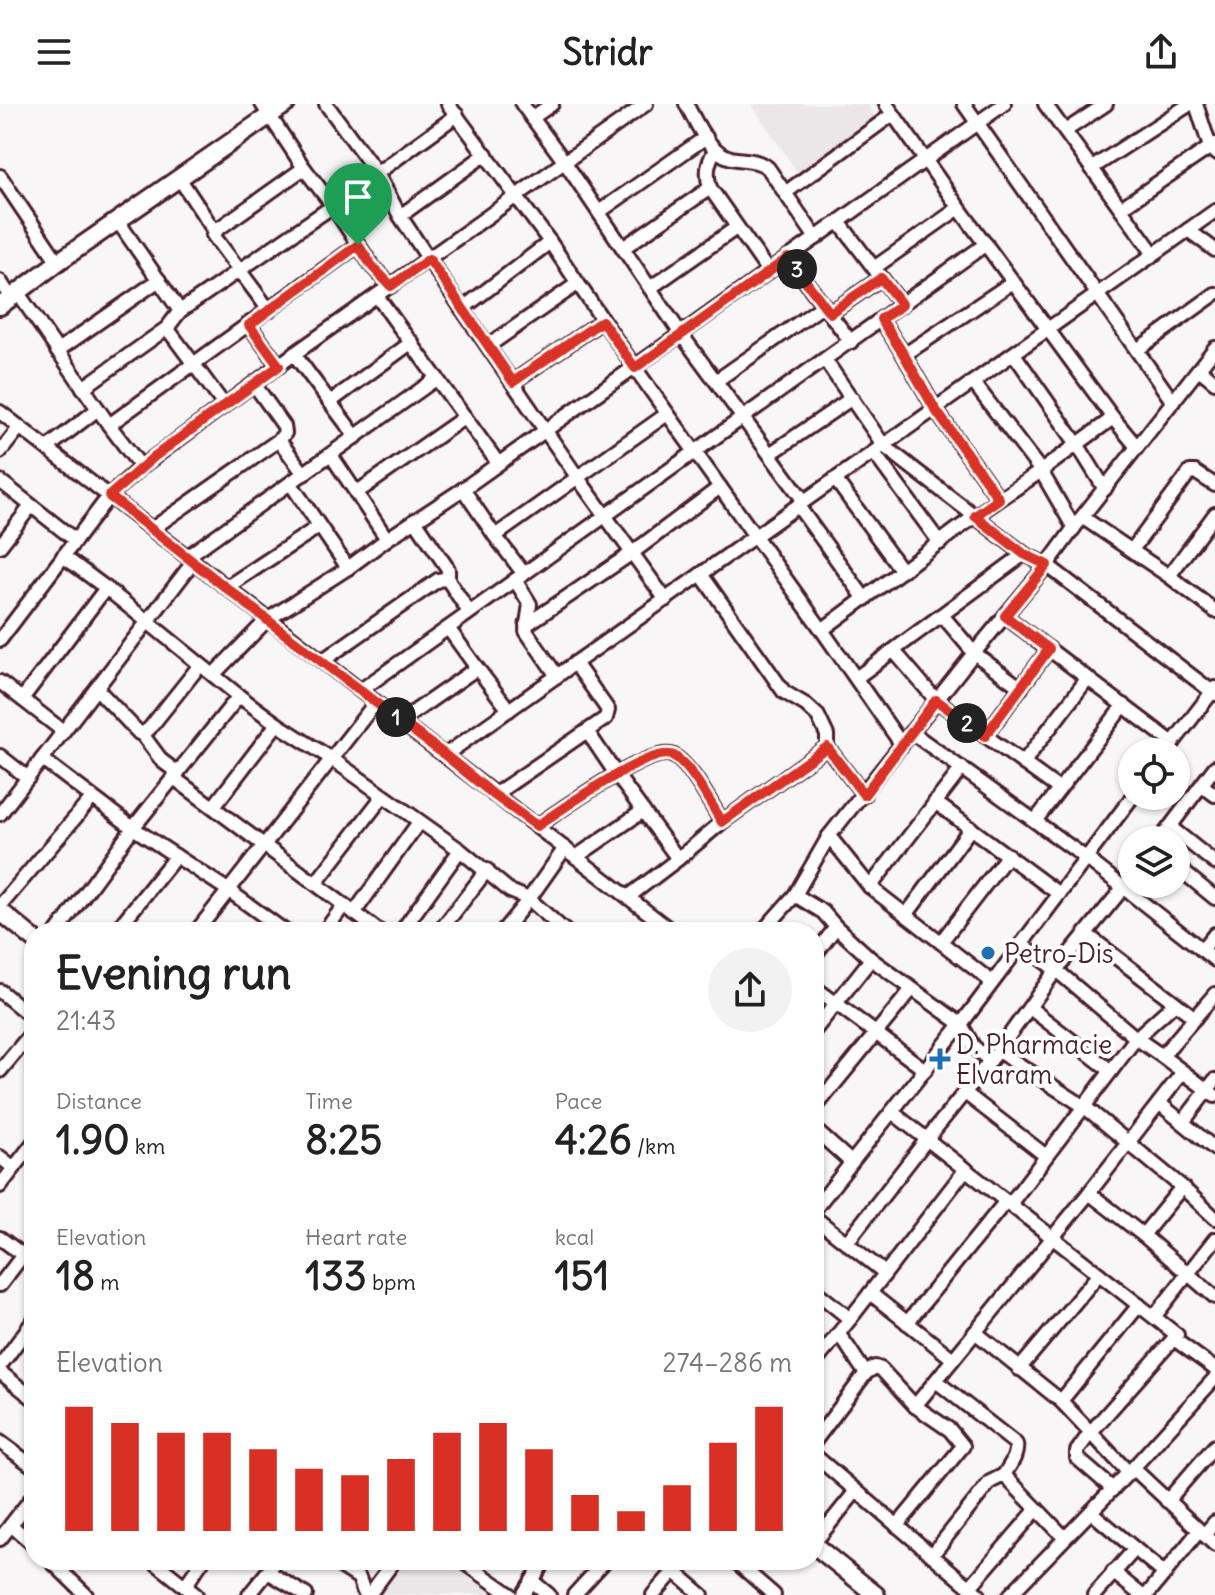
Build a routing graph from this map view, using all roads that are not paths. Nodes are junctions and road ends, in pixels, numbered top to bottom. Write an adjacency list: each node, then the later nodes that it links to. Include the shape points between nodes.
1 (286, 104): 15 (street)
2 (326, 104): 28 (street)
3 (448, 104): 16 (street)
4 (522, 104): 17 (street)
5 (552, 104): 17 (street)
6 (646, 104): 25 (street)
7 (686, 104): 20 (street)
8 (964, 104): 18 (street)
9 (1004, 104): 18 (street)
10 (1045, 104): 19 (street)
11 (1106, 104): 19 (street)
12 (1190, 104): 27 (street)
13 (1196, 104): 21 (street)
14 (890, 109): 24 (street); 32 (street)
15 (266, 110): 26 (street); 30 (street)
16 (457, 115): 23 (street); 28 (street)
17 (532, 118): 25 (street)
18 (978, 122): 24 (street); 64 (street)
19 (1065, 131): 27 (street)
20 (706, 137): 22 (street); 38 (street)
21 (1213, 148): 36 (street)
22 (715, 150): 31 (street, via 707,167); 32 (street, via 763,163)
23 (486, 154): 33 (street); 39 (street)
24 (926, 160): 35 (street); 41 (street)
25 (564, 161): 33 (street); 38 (street)
26 (304, 168): 34 (street); 44 (street)
27 (1092, 168): 36 (street)
28 (377, 173): 39 (street)
29 (0, 176): 54 (street)
30 (179, 178): 40 (street); 44 (street)
31 (710, 188): 42 (street); 49 (street)
32 (785, 193): 45 (street)
33 (516, 196): 46 (street); 53 (street)
34 (333, 206): 48 (street); 55 (street)
35 (959, 208): 47 (street); 57 (street)
36 (1121, 208): 51 (street)
37 (1215, 211): 43 (street)
38 (599, 212): 49 (street)
39 (400, 216): 53 (street)
40 (117, 220): 54 (street); 58 (street)
41 (839, 222): 45 (street); 57 (street)
42 (736, 228): 56 (street); 63 (street)
43 (1188, 230): 50 (street); 51 (street)
44 (215, 232): 55 (street, via 214,238)
45 (816, 238): 52 (street)
46 (550, 242): 61 (street); 69 (street)
47 (986, 244): 60 (street); 68 (street)
48 (358, 245): 62 (street); 71 (street)
49 (623, 248): 63 (street)
50 (1215, 250)
51 (1154, 254): 64 (street)
52 (788, 258): 56 (street); 70 (street)
53 (429, 259): 62 (street); 69 (street)
54 (58, 262): 67 (street)
55 (241, 270): 71 (street); 72 (street)
56 (768, 271): 78 (street)
57 (878, 273): 68 (street); 70 (street)
58 (159, 280): 72 (street); 84 (street)
59 (0, 281): 67 (street)
60 (1013, 282): 77 (street); 87 (street)
61 (577, 284): 74 (street); 81 (street)
62 (391, 286): 66 (street)
63 (650, 288): 78 (street)
64 (1098, 294): 77 (street); 83 (street)
65 (1215, 294): 83 (street)
66 (377, 296): 79 (street); 85 (street)
67 (10, 299): 84 (street)
68 (902, 305): 73 (street)
69 (462, 309): 81 (street)
70 (827, 309): 80 (street); 94 (street)
71 (269, 310): 75 (street)
72 (180, 311): 76 (street)
73 (881, 319): 80 (street); 87 (street)
74 (602, 321): 91 (street); 95 (street)
75 (249, 325): 89 (street); 90 (street)
76 (167, 328): 89 (street); 99 (street)
77 (1048, 329): 86 (street); 110 (street)
78 (681, 334): 91 (street); 94 (street)
79 (412, 342): 93 (street); 101 (street)
80 (851, 342): 88 (street)
81 (488, 346): 95 (street)
82 (1215, 348): 92 (street)
83 (1137, 350): 102 (street)
84 (57, 351): 99 (street)
85 (294, 354): 90 (street); 101 (street)
86 (1014, 354): 96 (street); 116 (street)
87 (904, 355): 105 (street)
88 (825, 360): 100 (street); 109 (street)
89 (194, 364): 103 (street); 111 (street)
90 (279, 366): 98 (street)
91 (635, 368): 107 (street); 113 (street)
92 (1199, 369): 97 (street); 102 (street)
93 (437, 378): 108 (street); 114 (street)
94 (716, 381): 109 (street)
95 (513, 382): 113 (street)
96 (973, 382): 105 (street); 126 (street)
97 (1215, 382)
98 (254, 384): 103 (street); 115 (street, via 284,426)
99 (83, 388): 104 (street)
100 (852, 398): 119 (street); 122 (street)
101 (330, 402): 114 (street)
102 (1173, 402): 117 (street)
103 (224, 405): 125 (street)
104 (98, 409): 111 (street); 118 (street)
105 (935, 409): 119 (street); 138 (street)
106 (0, 412): 112 (street)
107 (667, 414): 121 (street); 128 (street)
108 (465, 417): 124 (street); 136 (street)
109 (743, 418): 121 (street); 122 (street)
110 (1113, 418): 116 (street); 117 (street)
111 (109, 425): 125 (street)
112 (20, 427): 118 (street); 120 (street)
113 (546, 430): 124 (street); 128 (street)
114 (356, 437): 123 (street)
115 (279, 440): 127 (street); 147 (street)
116 (1077, 444): 126 (street); 135 (street)
117 (1137, 447): 135 (street)
118 (47, 448): 137 (street)
119 (879, 450): 129 (street); 143 (street); 152 (street)
120 (0, 452)
121 (695, 452): 133 (street); 142 (street)
122 (770, 454): 139 (street)
123 (331, 455): 127 (street); 136 (street)
124 (498, 463): 134 (street)
125 (141, 467): 137 (street)
126 (1041, 471): 138 (street); 145 (street)
127 (304, 474): 131 (street)
128 (578, 478): 142 (street); 148 (street)
129 (835, 479): 139 (street); 161 (street)
130 (0, 481): 140 (street)
131 (291, 484): 146 (street); 158 (street)
132 (1215, 485): 154 (street, via 1190,472)
133 (720, 487): 149 (street); 155 (street)
134 (463, 489): 144 (street); 148 (street)
135 (1105, 489): 145 (street)
136 (356, 493): 150 (street)
137 (109, 496): 147 (street); 151 (street)
138 (999, 499): 143 (street)
139 (801, 503): 149 (street); 169 (street)
140 (31, 506): 151 (street); 153 (street)
141 (1215, 514): 163 (street)
142 (605, 515): 155 (street); 164 (street)
143 (975, 516): 152 (street); 156 (street)
144 (415, 520): 150 (street); 165 (street, via 448,569)
145 (1078, 522): 154 (street); 159 (street)
146 (318, 527): 160 (street); 166 (street)
147 (152, 529): 158 (street)
148 (495, 536): 164 (street)
149 (755, 537): 162 (street); 179 (street)
150 (387, 539): 160 (street)
151 (75, 540): 157 (street)
152 (940, 543): 161 (street)
153 (0, 546)
154 (1132, 550): 163 (street)
155 (632, 553): 170 (street); 177 (street)
156 (1024, 554): 159 (street); 173 (street)
157 (63, 556): 167 (street); 180 (street)
158 (191, 559): 166 (street); 176 (street)
159 (1047, 565): 174 (street); 196 (street)
160 (348, 568): 175 (street)
161 (902, 571): 169 (street)
162 (701, 574): 170 (street); 213 (street, via 784,692 818,716)
163 (1169, 576): 171 (street)
164 (520, 577): 172 (street); 177 (street, via 530,604)
165 (448, 580): 172 (street); 184 (street, via 438,580)
166 (227, 587): 175 (street)
167 (106, 588): 176 (street); 198 (street)
168 (1215, 591): 171 (street)
169 (865, 599): 179 (street)
170 (666, 600): 185 (street)
171 (1210, 608)
172 (469, 612): 178 (street)
173 (942, 615): 182 (street); 183 (street)
174 (1005, 616): 181 (street); 183 (street)
175 (267, 620): 184 (street); 188 (street)
176 (147, 622): 186 (street); 194 (street)
177 (526, 625): 189 (street)
178 (448, 628): 187 (street); 195 (street)
179 (822, 630): 190 (street)
180 (1, 636)
181 (1049, 649): 191 (street); 193 (street)
182 (894, 651): 190 (street); 199 (street)
183 (974, 653): 193 (street); 199 (street)
184 (322, 661): 195 (street)
185 (575, 663): 189 (street); 206 (street, via 608,710 606,718)
186 (200, 665): 188 (street); 208 (street)
187 (477, 668): 202 (street); 203 (street)
188 (213, 675): 197 (street)
189 (557, 676): 202 (street)
190 (856, 678): 212 (street)
191 (1088, 678): 201 (street); 218 (street)
192 (0, 682): 198 (street)
193 (1021, 688): 209 (street)
194 (97, 689): 205 (street); 208 (street)
195 (361, 690): 200 (street)
196 (1214, 692): 211 (street)
197 (239, 696): 204 (street); 222 (street)
198 (22, 699): 205 (street)
199 (936, 700): 207 (street); 209 (street)
200 (376, 702): 203 (street); 217 (street)
201 (1124, 705): 210 (street); 225 (street)
202 (509, 710): 214 (street)
203 (401, 721): 214 (street)
204 (277, 724): 217 (street); 232 (street)
205 (63, 731): 216 (street)
206 (587, 731): 221 (street); 226 (street)
207 (911, 732): 212 (street); 220 (street)
208 (142, 734): 222 (street)
209 (985, 736): 218 (street)
210 (1159, 738)
211 (1177, 738)
212 (902, 745): 227 (street)
213 (827, 747): 227 (street); 238 (street)
214 (445, 755): 226 (street)
215 (0, 756): 223 (street)
216 (42, 759): 223 (street); 230 (street)
217 (332, 759): 229 (street); 245 (street)
218 (1023, 763): 225 (street)
219 (1215, 767): 224 (street)
220 (962, 768): 231 (street); 236 (street)
221 (616, 774): 234 (street); 238 (street, via 671,754); 239 (street)
222 (176, 776): 232 (street); 241 (street)
223 (28, 778): 235 (street)
224 (1202, 785): 228 (street); 240 (street)
225 (1059, 789): 236 (street)
226 (494, 795): 239 (street)
227 (864, 795): 243 (street)
228 (1215, 795)
229 (383, 796): 237 (street); 256 (street)
230 (92, 798): 241 (street); 267 (street)
231 (935, 802): 242 (street); 258 (street)
232 (214, 806): 245 (street)
233 (1122, 810): 251 (street)
234 (643, 811): 250 (street); 252 (street)
235 (0, 814)
236 (1035, 821): 251 (street)
237 (419, 822): 247 (street); 268 (street)
238 (722, 822): 252 (street)
239 (537, 826): 246 (street)
240 (1171, 826)
241 (133, 828): 249 (street); 270 (street)
242 (971, 828): 248 (street); 269 (street)
243 (829, 836): 258 (street); 261 (street)
244 (1190, 843): 253 (street)
245 (264, 844): 256 (street); 259 (street)
246 (565, 848): 250 (street); 266 (street)
247 (460, 850): 254 (street); 276 (street)
248 (1008, 855): 260 (street); 286 (street)
249 (176, 856): 259 (street); 271 (street)
250 (576, 857): 263 (street)
251 (1086, 858): 257 (street); 260 (street)
252 (678, 859): 263 (street)
253 (1215, 863)
254 (487, 870): 266 (street, via 510,891); 277 (street)
255 (1190, 877): 265 (street)
256 (316, 883): 268 (street)
257 (1118, 883)
258 (870, 887): 269 (street)
259 (228, 890): 272 (street); 273 (street)
260 (1059, 894): 288 (street)
261 (795, 895): 281 (street); 282 (street)
262 (1118, 895): 284 (street)
263 (628, 897): 280 (street)
264 (1137, 898): 289 (street)
265 (1215, 898)
266 (529, 899): 278 (street); 279 (street)
267 (0, 909): 283 (street)
268 (349, 909): 274 (street); 275 (street)
269 (906, 915): 286 (street)
270 (64, 922)
271 (123, 922)
272 (204, 922)
273 (270, 922)
274 (336, 922)
275 (367, 922)
276 (408, 922)
277 (447, 922)
278 (510, 922)
279 (555, 922)
280 (660, 922)
281 (771, 922)
282 (836, 927): 287 (street); 290 (street)
283 (24, 930)
284 (1086, 934): 292 (street); 299 (street)
285 (1215, 934): 289 (street)
286 (941, 942): 293 (street)
287 (824, 943)
288 (1021, 944): 292 (street); 293 (street)
289 (1202, 950): 291 (street)
290 (871, 959): 294 (street); 298 (street)
291 (1215, 960)
292 (1056, 970): 300 (street); 306 (street)
293 (992, 982): 304 (street)
294 (912, 989): 304 (street); 305 (street)
295 (0, 992): 301 (street)
296 (824, 994): 298 (street)
297 (1215, 994): 303 (street)
298 (836, 1002): 302 (street); 305 (street)
299 (1175, 1003): 303 (street); 306 (street)
300 (1030, 1008): 308 (street); 312 (street)
301 (24, 1011)
302 (824, 1018)
303 (1195, 1018): 309 (street)
304 (961, 1024): 308 (street, via 973,1046); 310 (street)
305 (877, 1034): 310 (street); 316 (street)
306 (1136, 1038): 309 (street); 312 (street)
307 (24, 1042): 311 (street)
308 (994, 1056): 315 (street); 318 (street)
309 (1162, 1056): 313 (street)
310 (925, 1070): 319 (street)
311 (0, 1071)
312 (1111, 1071): 318 (street)
313 (1183, 1072): 314 (street); 317 (street)
314 (1213, 1089): 320 (street)
315 (965, 1093): 322 (street); 326 (street)
316 (824, 1097)
317 (1159, 1103): 320 (street); 323 (street)
318 (1085, 1107): 323 (street); 326 (street)
319 (892, 1112): 322 (street); 328 (street)
320 (1183, 1122): 324 (street)
321 (824, 1138): 328 (street)
322 (927, 1139): 330 (street); 342 (street)
323 (1129, 1143): 332 (street); 333 (street)
324 (1215, 1149)
325 (24, 1155): 329 (street)
326 (1046, 1156): 335 (street)
327 (0, 1157): 329 (street)
328 (851, 1162): 334 (street)
329 (14, 1168): 331 (street)
330 (966, 1169): 335 (street); 344 (street)
331 (0, 1186)
332 (1182, 1187): 336 (street); 338 (street)
333 (1089, 1193): 338 (street); 339 (street)
334 (824, 1197)
335 (1008, 1202): 339 (street); 354 (street)
336 (1215, 1218)
337 (824, 1225): 342 (street)
338 (1143, 1235): 346 (street)
339 (1053, 1237): 345 (street); 355 (street)
340 (0, 1238): 343 (street)
341 (1215, 1239): 346 (street)
342 (847, 1242): 344 (street)
343 (23, 1255): 347 (street)
344 (885, 1273): 348 (street)
345 (1099, 1274): 351 (street); 362 (street)
346 (1188, 1274): 349 (street); 352 (street)
347 (0, 1285)
348 (870, 1293): 353 (street); 354 (street)
349 (1215, 1297)
350 (824, 1298): 353 (street)
351 (1139, 1305): 352 (street); 368 (street)
352 (1154, 1317): 358 (street, via 1177,1335)
353 (850, 1319): 357 (street)
354 (907, 1323): 360 (street)
355 (975, 1332): 360 (street); 362 (street)
356 (24, 1334): 361 (street)
357 (838, 1334): 359 (street); 365 (street)
358 (1174, 1339): 363 (street); 371 (street)
359 (824, 1352)
360 (953, 1359): 366 (street)
361 (0, 1366)
362 (1019, 1369): 368 (street)
363 (1214, 1370): 376 (street)
364 (0, 1372): 367 (street)
365 (866, 1373): 369 (street, via 881,1369); 370 (street)
366 (936, 1381): 369 (street); 377 (street, via 1016,1444)
367 (24, 1391)
368 (1061, 1401): 371 (street)
369 (915, 1406): 386 (street, via 963,1446)
370 (824, 1429)
371 (1090, 1433): 376 (street); 378 (street, via 1077,1458)
372 (0, 1442): 374 (street)
373 (1215, 1446): 380 (street)
374 (24, 1460)
375 (824, 1464): 379 (street)
376 (1131, 1470): 378 (street); 380 (street)
377 (1004, 1475): 382 (street); 395 (street, via 990,1482)
378 (1113, 1489): 383 (street)
379 (856, 1491): 386 (street); 387 (street)
380 (1167, 1501): 388 (street)
381 (24, 1508): 385 (street)
382 (1037, 1509): 390 (street); 411 (street)
383 (1091, 1512): 390 (street); 393 (street)
384 (1215, 1522): 388 (street)
385 (11, 1525): 389 (street); 391 (street)
386 (897, 1526): 395 (street)
387 (824, 1531)
388 (1202, 1533): 392 (street); 408 (street)
389 (24, 1536)
390 (1065, 1538): 424 (street)
391 (0, 1539)
392 (1215, 1545)
393 (1135, 1549): 407 (street); 408 (street)
394 (824, 1552): 423 (street)
395 (932, 1555): 411 (street)
396 (60, 1570): 412 (street)
397 (164, 1570): 410 (street)
398 (199, 1570): 410 (street)
399 (347, 1570): 415 (street, via 359,1578)
400 (387, 1570): 415 (street)
401 (475, 1570): 416 (street)
402 (539, 1570): 409 (street)
403 (597, 1570): 419 (street)
404 (745, 1570): 422 (street)
405 (674, 1571): 420 (street); 421 (street)
406 (268, 1572): 413 (street); 414 (street)
407 (1113, 1572): 425 (street); 426 (street)
408 (1165, 1574): 427 (street)
409 (532, 1581): 417 (street); 418 (street)
410 (190, 1591)
411 (975, 1591)
412 (84, 1595)
413 (249, 1595)
414 (306, 1595)
415 (367, 1595)
416 (511, 1595)
417 (523, 1595)
418 (549, 1595)
419 (574, 1595)
420 (653, 1595)
421 (702, 1595)
422 (774, 1595)
423 (876, 1595)
424 (1010, 1595)
425 (1094, 1595)
426 (1141, 1595)
427 (1147, 1595)

